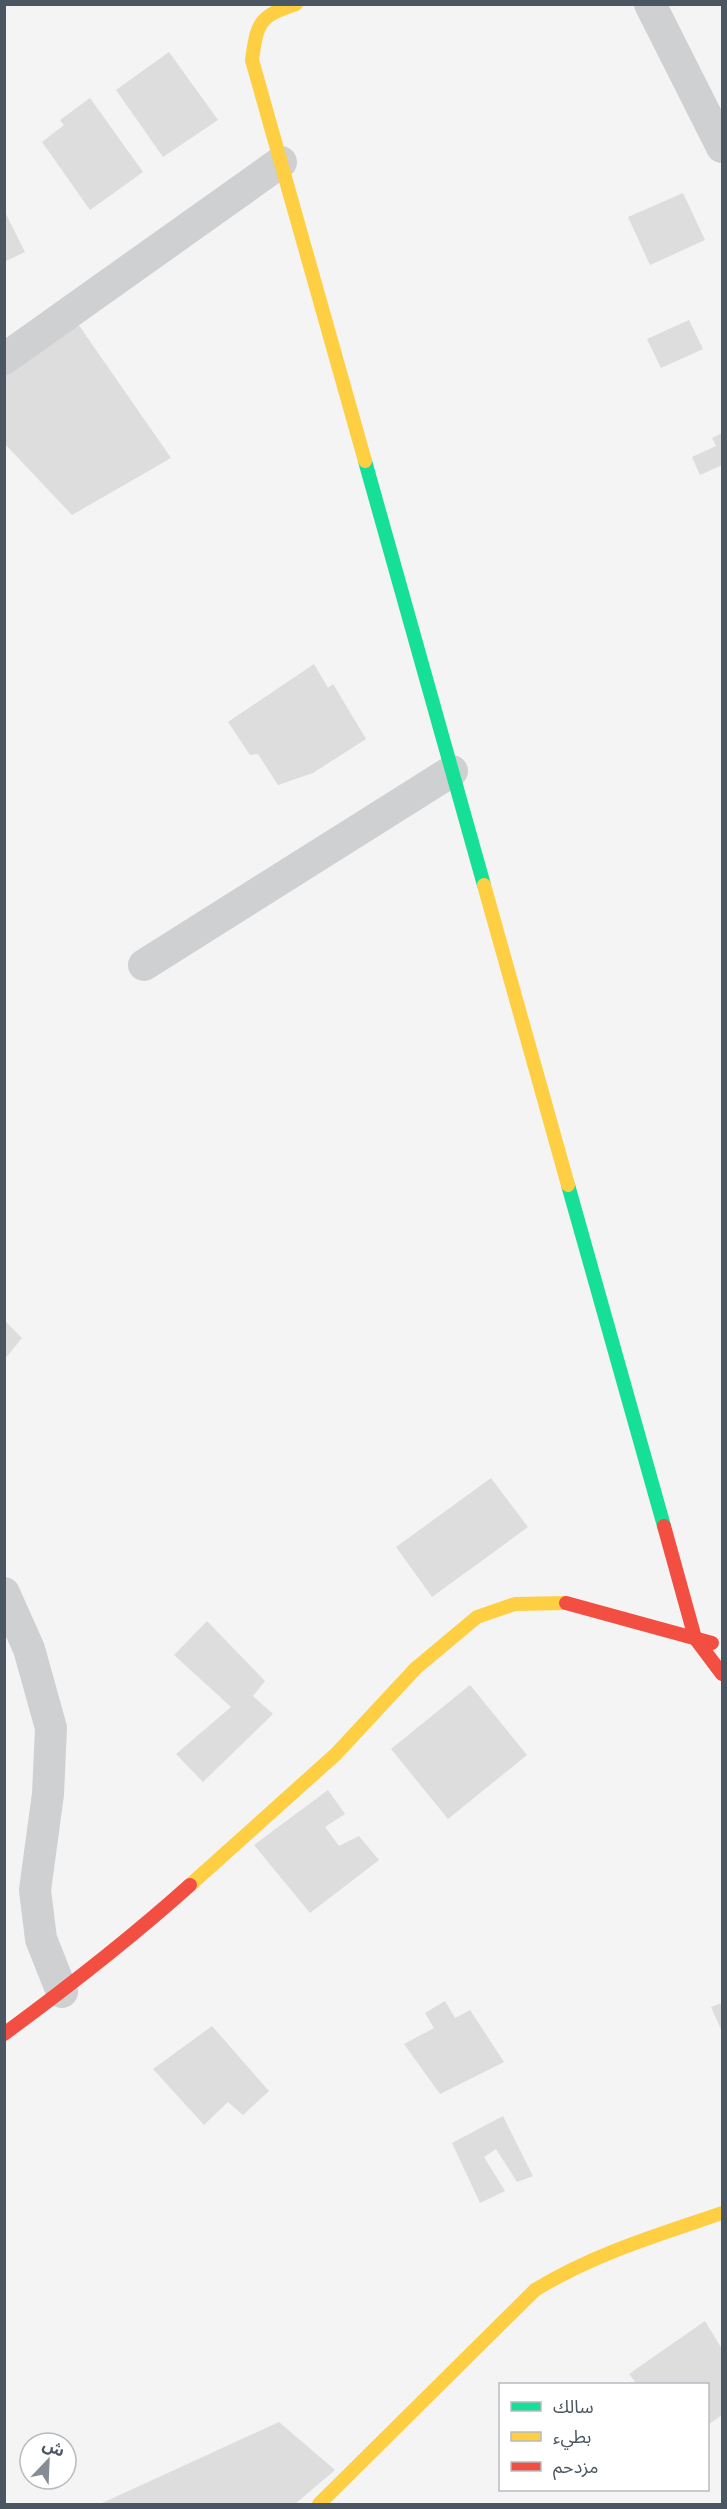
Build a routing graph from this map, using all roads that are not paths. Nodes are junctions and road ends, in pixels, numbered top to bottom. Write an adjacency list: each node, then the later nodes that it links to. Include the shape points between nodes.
1 (296, 4): 4 (street, via 272,12 256,31 252,60)
2 (650, 4): 3 (street)
3 (723, 147)
4 (281, 162): 5 (street); 6 (street)
5 (4, 359)
6 (452, 771): 7 (street); 9 (street)
7 (144, 965)
8 (4, 1593): 12 (street, via 29,1649 51,1728 48,1794 35,1890 41,1939)
9 (696, 1638): 10 (street); 11 (street); 12 (street, via 571,1603 515,1604 477,1617 416,1668 327,1762 156,1916)
10 (723, 1645)
11 (723, 1674)
12 (63, 1992): 13 (street)
13 (4, 2034)
14 (723, 2213): 15 (street, via 585,2261 535,2290)
15 (319, 2505)

